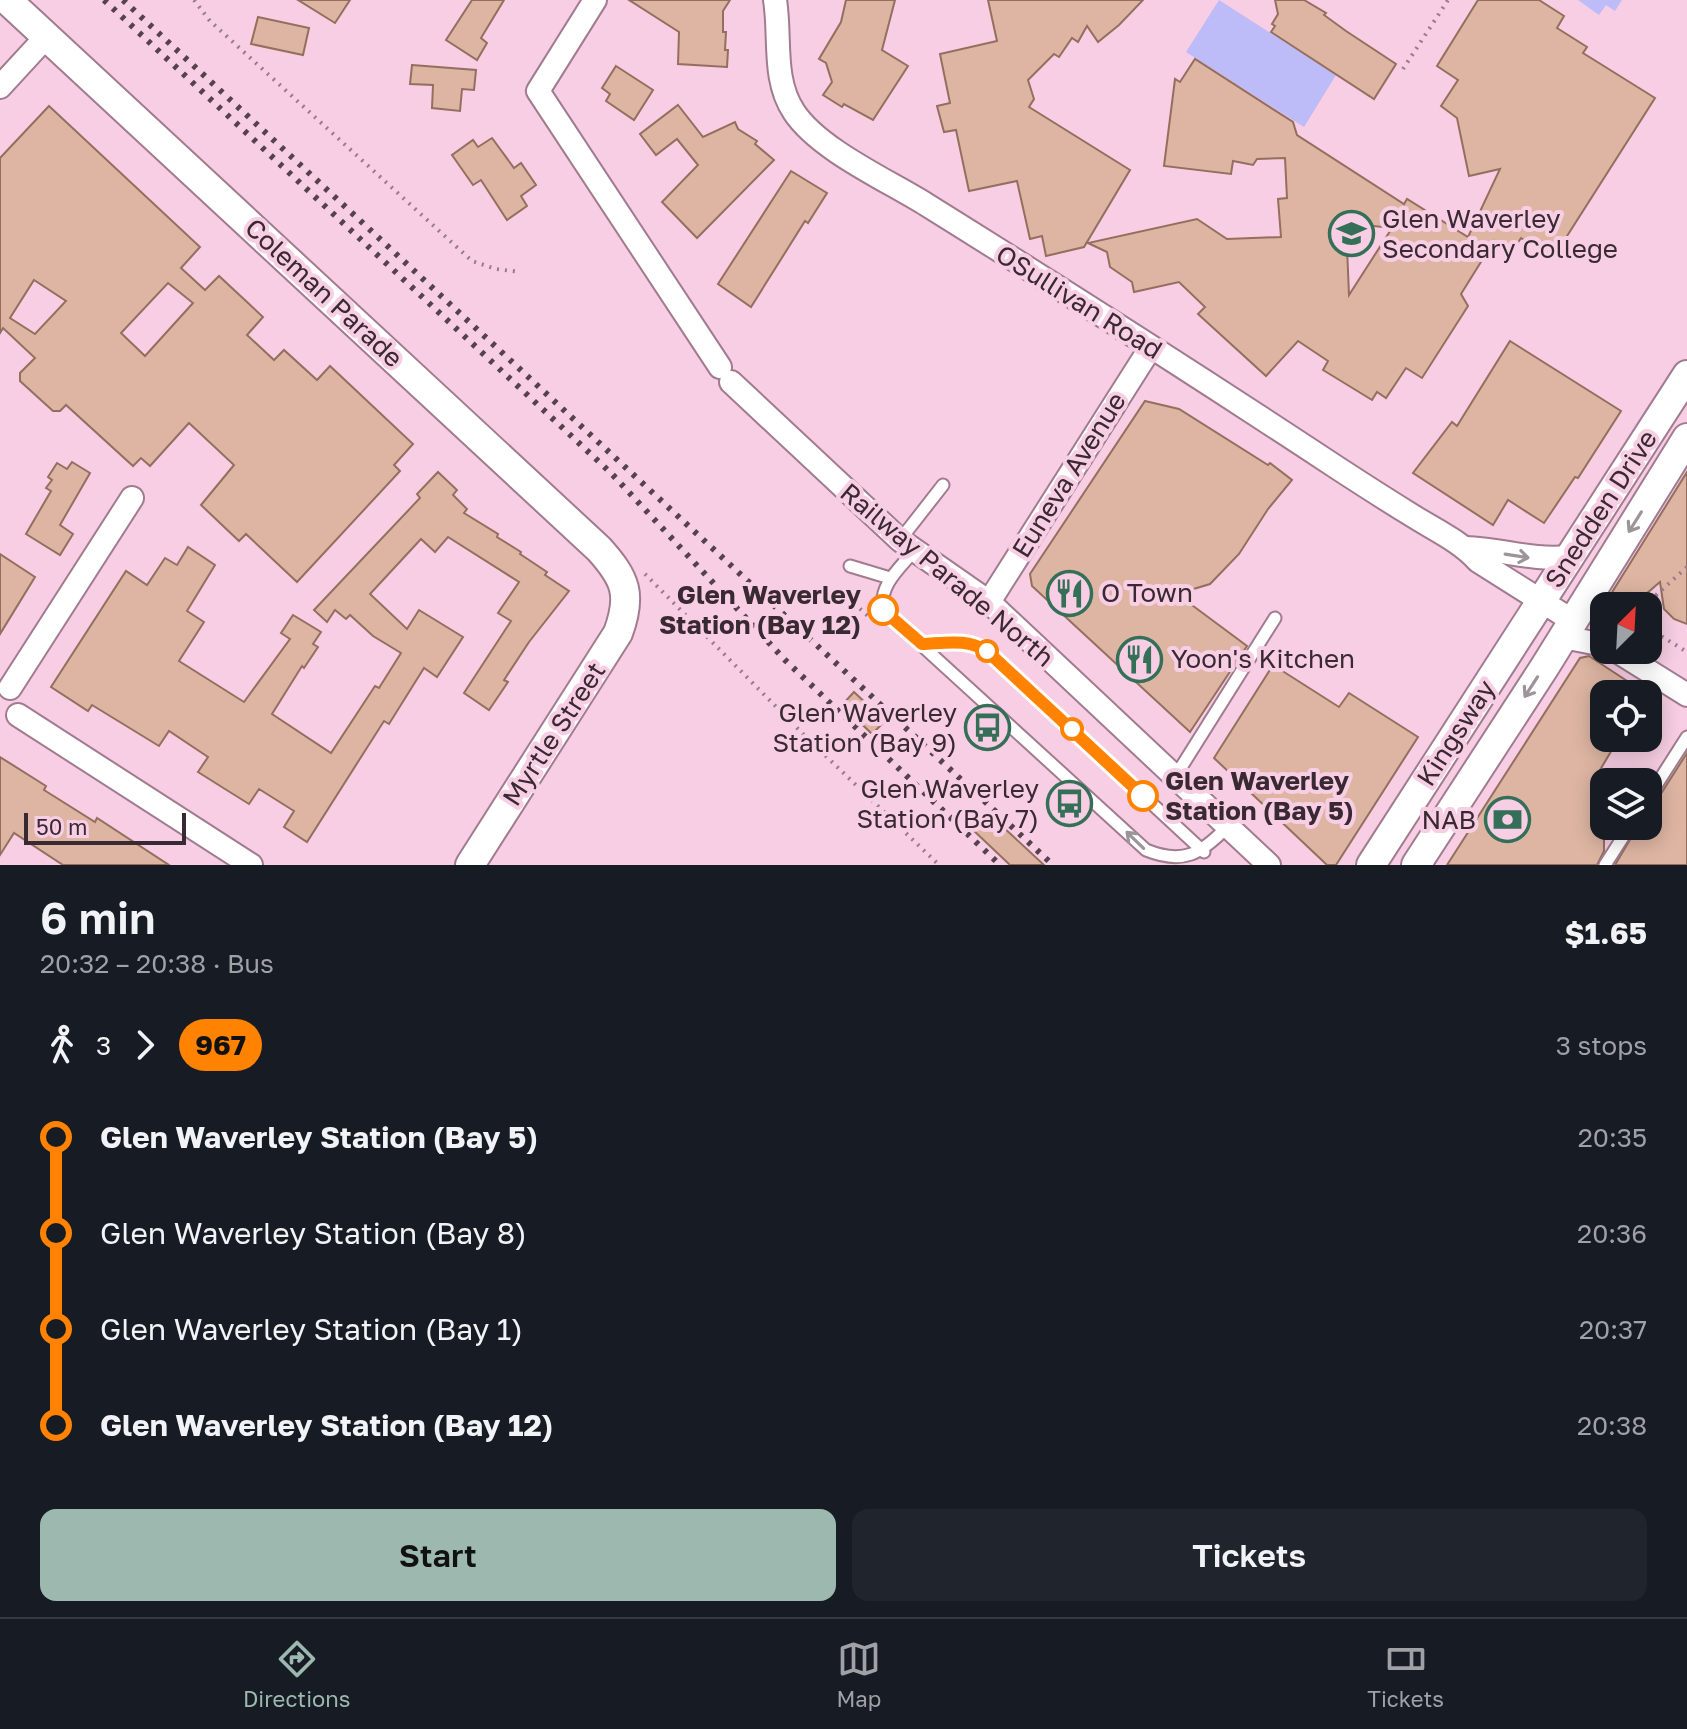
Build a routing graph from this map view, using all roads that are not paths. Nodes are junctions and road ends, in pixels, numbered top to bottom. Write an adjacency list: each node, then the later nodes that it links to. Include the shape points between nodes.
1 (7, 0): 4 (street, Coleman Parade)
2 (595, 0): 11 (street, Railway Parade North, via 538,91 726,375)
3 (775, 0): 6 (street, OSullivan Road, via 778,70 785,96 808,129 857,165)
4 (46, 37): 5 (street); 16 (street, Coleman Parade, via 599,549 615,567)
5 (0, 87)
6 (1151, 347): 12 (street, OSullivan Road); 18 (street, Euneva Avenue)
7 (1687, 375): 13 (street, Snedden Drive)
8 (1687, 438): 20 (street, Snedden Drive, one-way to 20)
9 (943, 485): 11 (lane)
10 (132, 498): 24 (street)
11 (907, 546): 15 (lane); 18 (street, Railway Parade North)
12 (1466, 548): 13 (street, OSullivan Road, one-way to 13, via 1535,559); 17 (street, OSullivan Road)
13 (1569, 557): 17 (street, Snedden Drive)
14 (850, 566): 15 (lane)
15 (890, 578): 22 (lane, via 881,599 883,610)
16 (627, 597): 34 (street, Myrtle Street, via 618,633)
17 (1540, 601): 20 (street, OSullivan Road); 36 (street, Kingsway)
18 (989, 602): 29 (street, Railway Parade North)
19 (1275, 618): 29 (lane)
20 (1568, 629): 21 (street); 37 (street, Kingsway, one-way to 37)
21 (1590, 639)
22 (922, 644): 32 (lane, via 965,642 988,652); 32 (lane, one-way to 22, via 1177,863 1146,850)
23 (1637, 664): 25 (street)
24 (5, 687): 26 (street, via 19,696 21,708)
25 (1687, 695)
26 (9, 719): 33 (street)
27 (1687, 737): 28 (lane)
28 (1662, 776)
29 (1175, 777): 30 (street, Railway Parade North)
30 (1227, 827): 32 (lane); 35 (street, Railway Parade North)
31 (1621, 840): 38 (lane)
32 (1204, 852)
33 (251, 865)
34 (470, 865)
35 (1269, 865)
36 (1371, 865)
37 (1416, 865)
38 (1605, 865)

